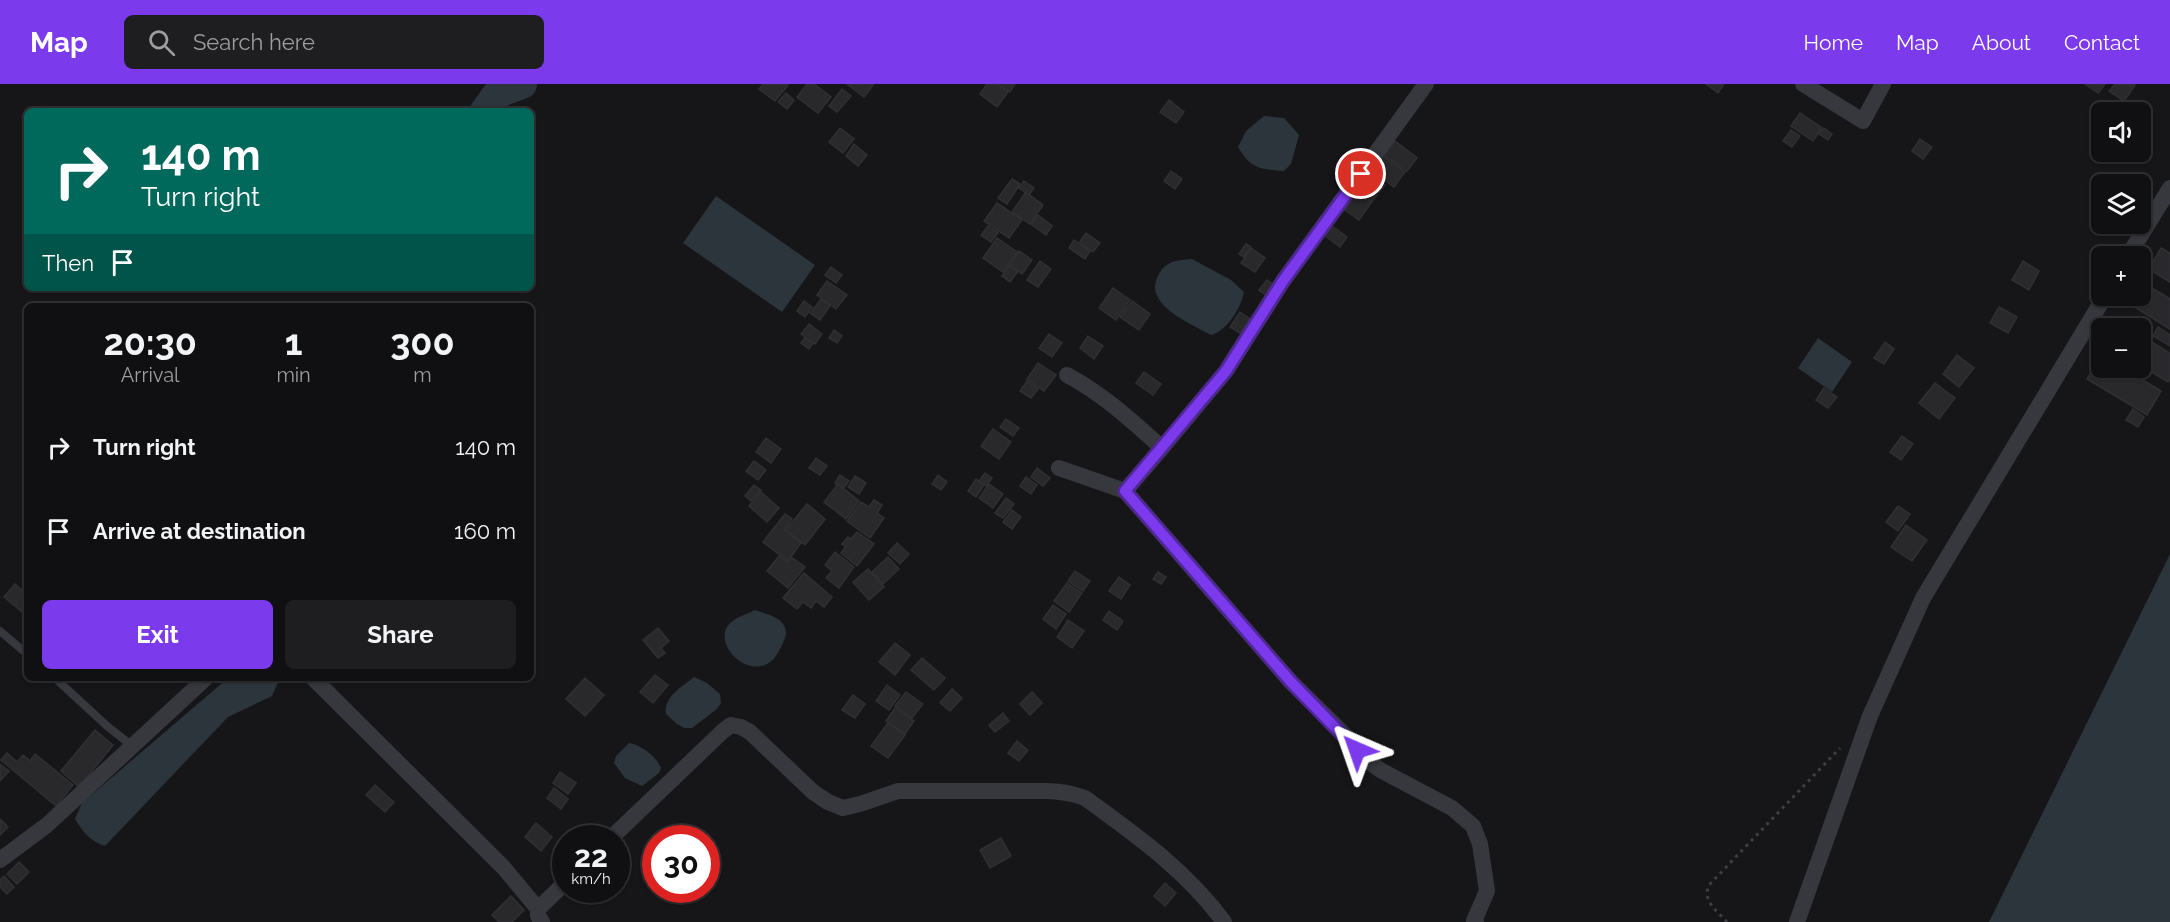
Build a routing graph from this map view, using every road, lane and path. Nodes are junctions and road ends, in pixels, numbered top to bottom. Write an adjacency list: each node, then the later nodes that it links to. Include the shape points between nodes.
1 (1426, 84): 8 (street, via 1283,281 1226,371)
2 (1803, 84): 3 (street, via 1863,121)
3 (1883, 84)
4 (2170, 188): 5 (street)
5 (2134, 246)
6 (2099, 306): 25 (street, via 1923,598 1870,716)
7 (1067, 375): 8 (street, via 1126,415)
8 (1162, 448): 10 (street)
9 (1059, 468): 10 (street)
10 (1125, 491): 23 (street, via 1291,682 1365,759 1452,808 1473,826 1480,844 1487,891)
11 (0, 631): 12 (lane)
12 (24, 651)
13 (58, 681): 17 (lane)
14 (203, 681): 17 (street)
15 (316, 681): 21 (street, via 504,868)
16 (1846, 742): 24 (path, via 1709,885 1707,899)
17 (131, 745): 19 (street, via 47,825)
18 (625, 825): 22 (street, via 730,725 750,732 813,792 843,808 898,791 1066,791 1085,798 1151,846 1205,897)
19 (0, 860)
20 (552, 900): 21 (street)
21 (540, 915)
22 (1224, 922)
23 (1476, 922)
24 (1727, 922)
25 (1797, 922)

